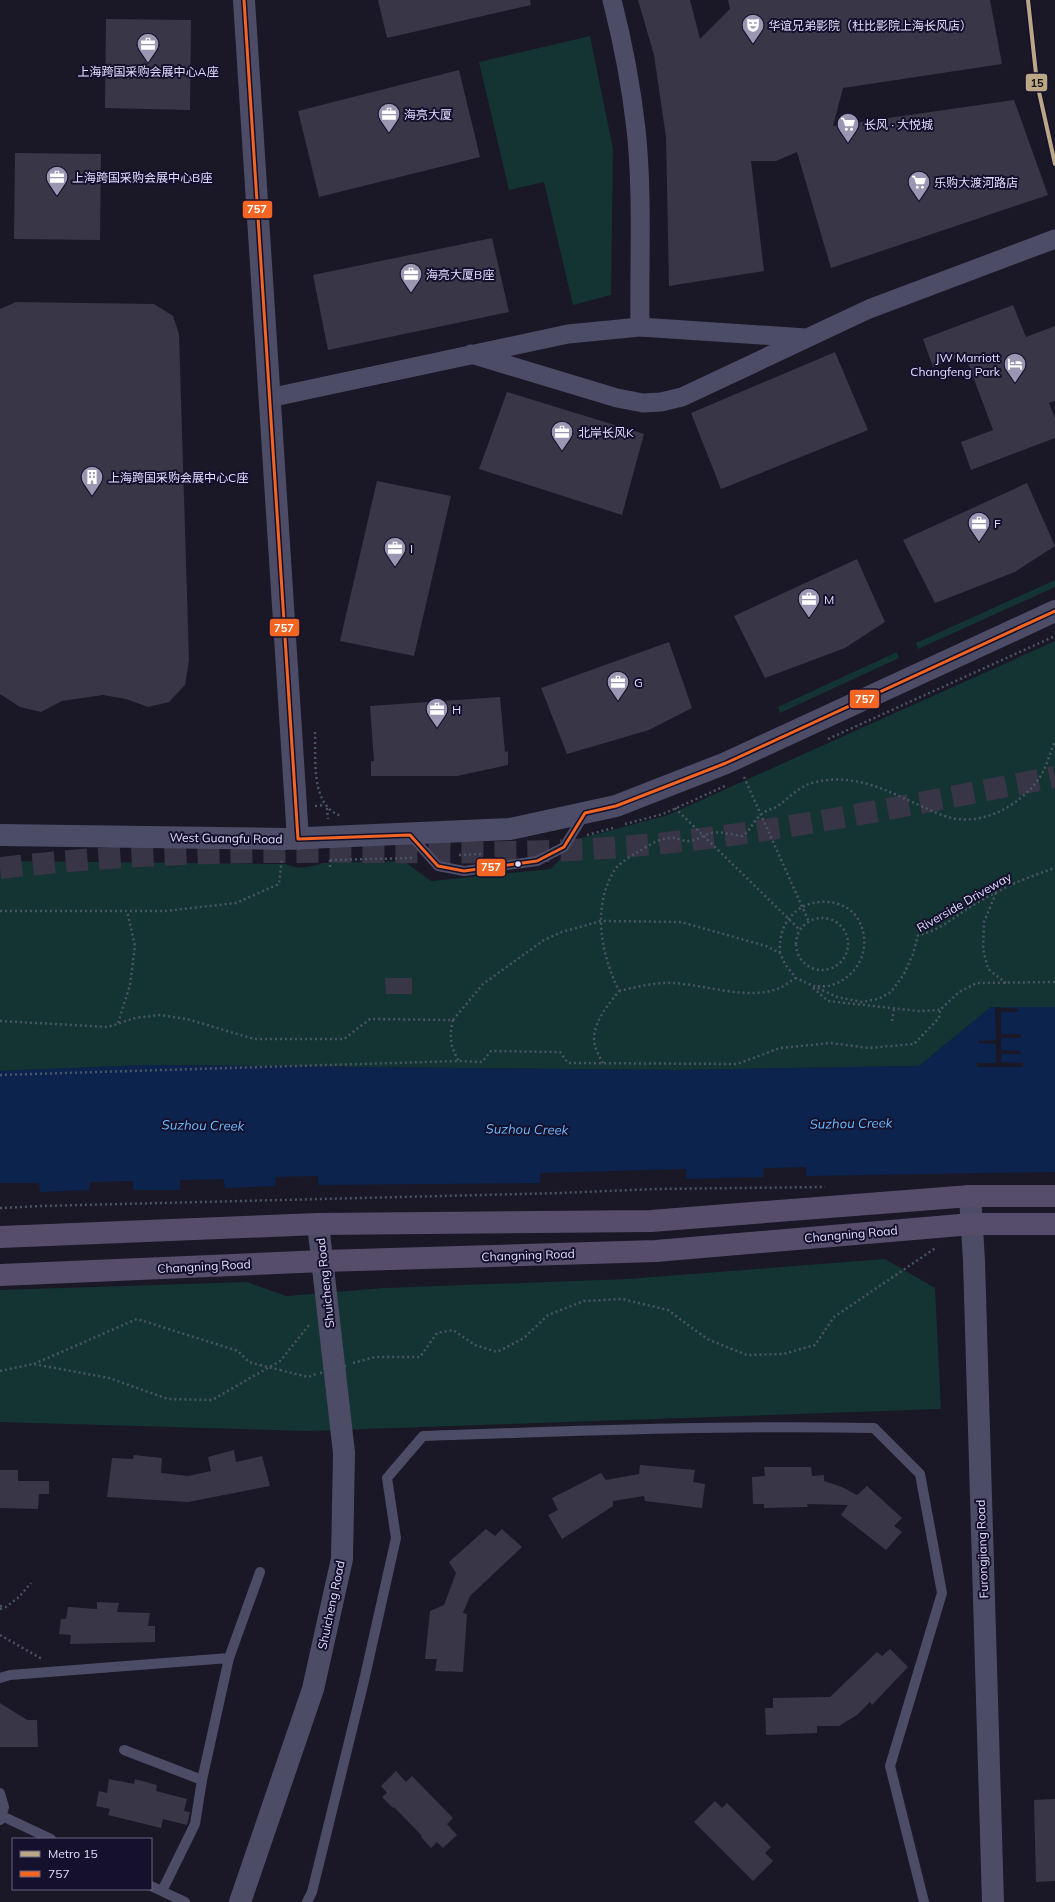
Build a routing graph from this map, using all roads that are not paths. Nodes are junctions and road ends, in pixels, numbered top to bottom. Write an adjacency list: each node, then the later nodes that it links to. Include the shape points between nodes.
1 (244, 0): 7 (street)
2 (612, 0): 4 (street, via 624,47 636,130 639,175)
3 (1055, 239): 5 (street, via 869,309)
4 (640, 327): 5 (street); 6 (street, via 568,334)
5 (808, 338): 6 (street, via 682,397 643,403 617,398)
6 (471, 354): 7 (street)
7 (269, 398): 12 (street)
8 (1055, 611): 9 (street, West Guangfu Road, via 726,763 616,806)
9 (585, 813): 11 (street, West Guangfu Road, via 510,829); 11 (lane, via 564,847 537,861 464,871 438,866)
10 (0, 834): 12 (street, West Guangfu Road)
11 (410, 835): 12 (street, West Guangfu Road)
12 (291, 839)
13 (970, 1196): 14 (main road); 15 (main road, via 651,1221); 16 (street, Furongjiang Road)
14 (1055, 1196)
15 (318, 1224): 18 (main road); 19 (street, Shuicheng Road)
16 (972, 1224): 17 (main road, Changning Road); 19 (main road, Changning Road, via 656,1251); 35 (street, Furongjiang Road)
17 (1055, 1224)
18 (0, 1238)
19 (323, 1261): 20 (main road, Changning Road); 32 (street, Shuicheng Road, via 344,1453 342,1559 313,1689)
20 (0, 1275)
21 (260, 1572): 22 (lane)
22 (229, 1658): 23 (lane, via 10,1675); 25 (lane)
23 (0, 1678)
24 (124, 1750): 25 (lane)
25 (202, 1780): 30 (lane, via 195,1824)
26 (0, 1793): 27 (lane, via 4,1807)
27 (1, 1818): 28 (lane)
28 (49, 1838)
29 (152, 1886): 30 (lane)
30 (162, 1891): 31 (lane)
31 (185, 1902)
32 (240, 1902)
33 (307, 1902): 34 (lane, via 312,1892 396,1538 387,1478 423,1436 823,1427 874,1428 920,1474 942,1593 890,1766)
34 (924, 1902)
35 (992, 1902)

